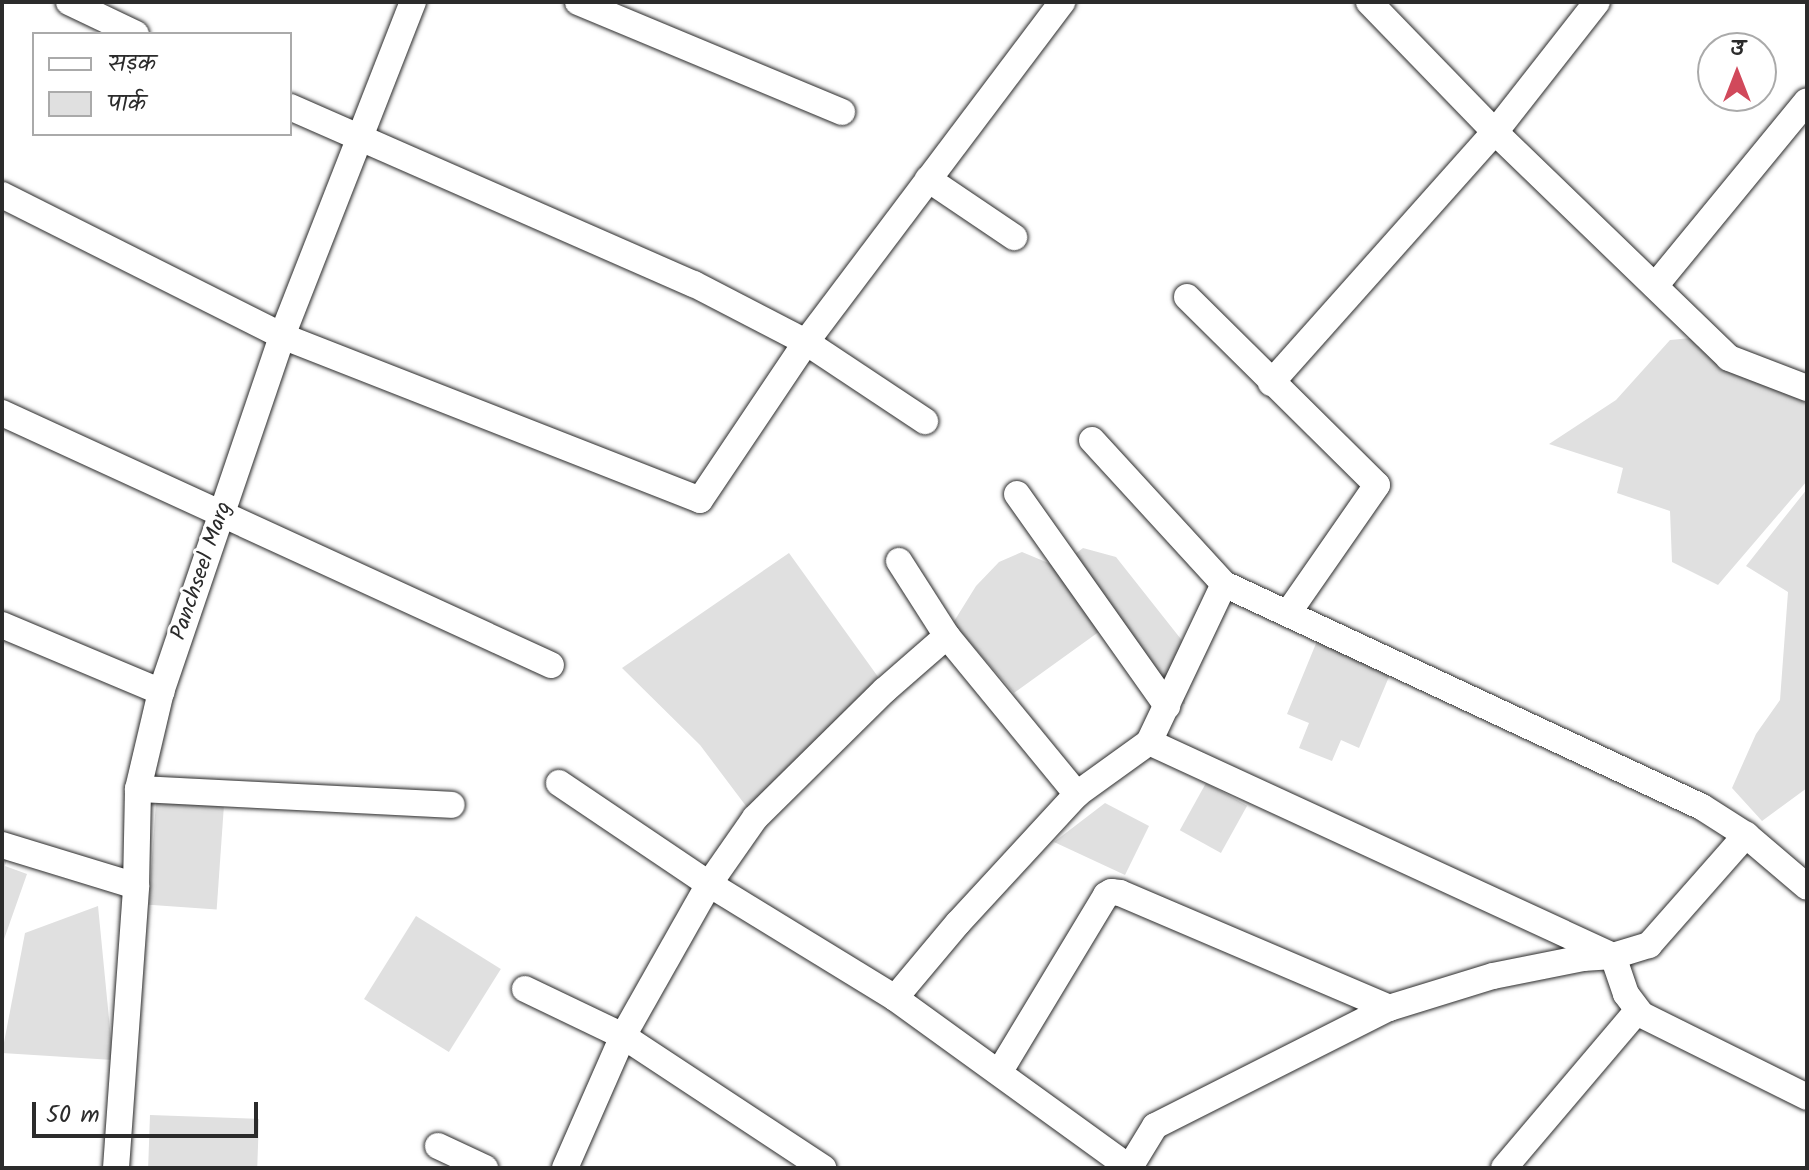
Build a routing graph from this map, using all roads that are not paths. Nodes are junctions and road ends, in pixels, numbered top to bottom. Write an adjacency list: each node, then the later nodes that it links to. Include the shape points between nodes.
1 (69, 2): 7 (street)
2 (413, 2): 12 (street, Panchseel Marg)
3 (578, 2): 10 (street)
4 (1062, 2): 13 (street)
5 (1369, 2): 11 (street)
6 (1597, 2): 11 (street)
7 (132, 32)
8 (1807, 101): 16 (street)
9 (292, 108): 12 (street)
10 (842, 112)
11 (1495, 132): 16 (street); 20 (street)
12 (358, 139): 18 (street, Panchseel Marg); 19 (street, via 694,284)
13 (928, 179): 15 (street); 19 (street)
14 (2, 195): 18 (street)
15 (1014, 237)
16 (1655, 286): 21 (street, via 1729,358)
17 (1187, 297): 20 (street)
18 (282, 336): 19 (street, via 700,500); 26 (street, Panchseel Marg)
19 (806, 342): 23 (street)
20 (1271, 383): 29 (street, via 1377,485)
21 (1807, 388)
22 (2, 413): 26 (street)
23 (925, 421)
24 (1092, 440): 28 (street)
25 (1017, 494): 34 (street)
26 (222, 511): 32 (street); 33 (street, Panchseel Marg)
27 (899, 561): 31 (street)
28 (1224, 584): 29 (street); 34 (street)
29 (1288, 613): 40 (street, via 1702,807)
30 (2, 625): 33 (street)
31 (947, 636): 38 (street); 42 (street, via 755,818)
32 (551, 665)
33 (161, 692): 37 (street, Panchseel Marg)
34 (1167, 706): 35 (street)
35 (1149, 742): 38 (street); 45 (street)
36 (559, 783): 42 (street)
37 (138, 789): 39 (street); 43 (street, Panchseel Marg)
38 (1077, 794): 47 (street)
39 (452, 805)
40 (1746, 835): 44 (street); 45 (street, via 1649,945)
41 (2, 845): 43 (street)
42 (709, 884): 47 (street); 50 (street)
43 (136, 886): 54 (street, Panchseel Marg)
44 (1807, 887)
45 (1613, 956): 48 (street, via 1493,976); 49 (street)
46 (525, 989): 50 (street)
47 (895, 998): 51 (street)
48 (1389, 1008): 51 (street, via 1111,892); 58 (street, via 1155,1126)
49 (1637, 1011): 52 (street); 59 (street)
50 (623, 1036): 56 (street); 57 (street)
51 (1000, 1071): 58 (street)
52 (1807, 1097)
53 (438, 1146): 55 (street)
54 (116, 1168)
55 (485, 1168)
56 (565, 1168)
57 (823, 1168)
58 (1130, 1168)
59 (1504, 1168)

